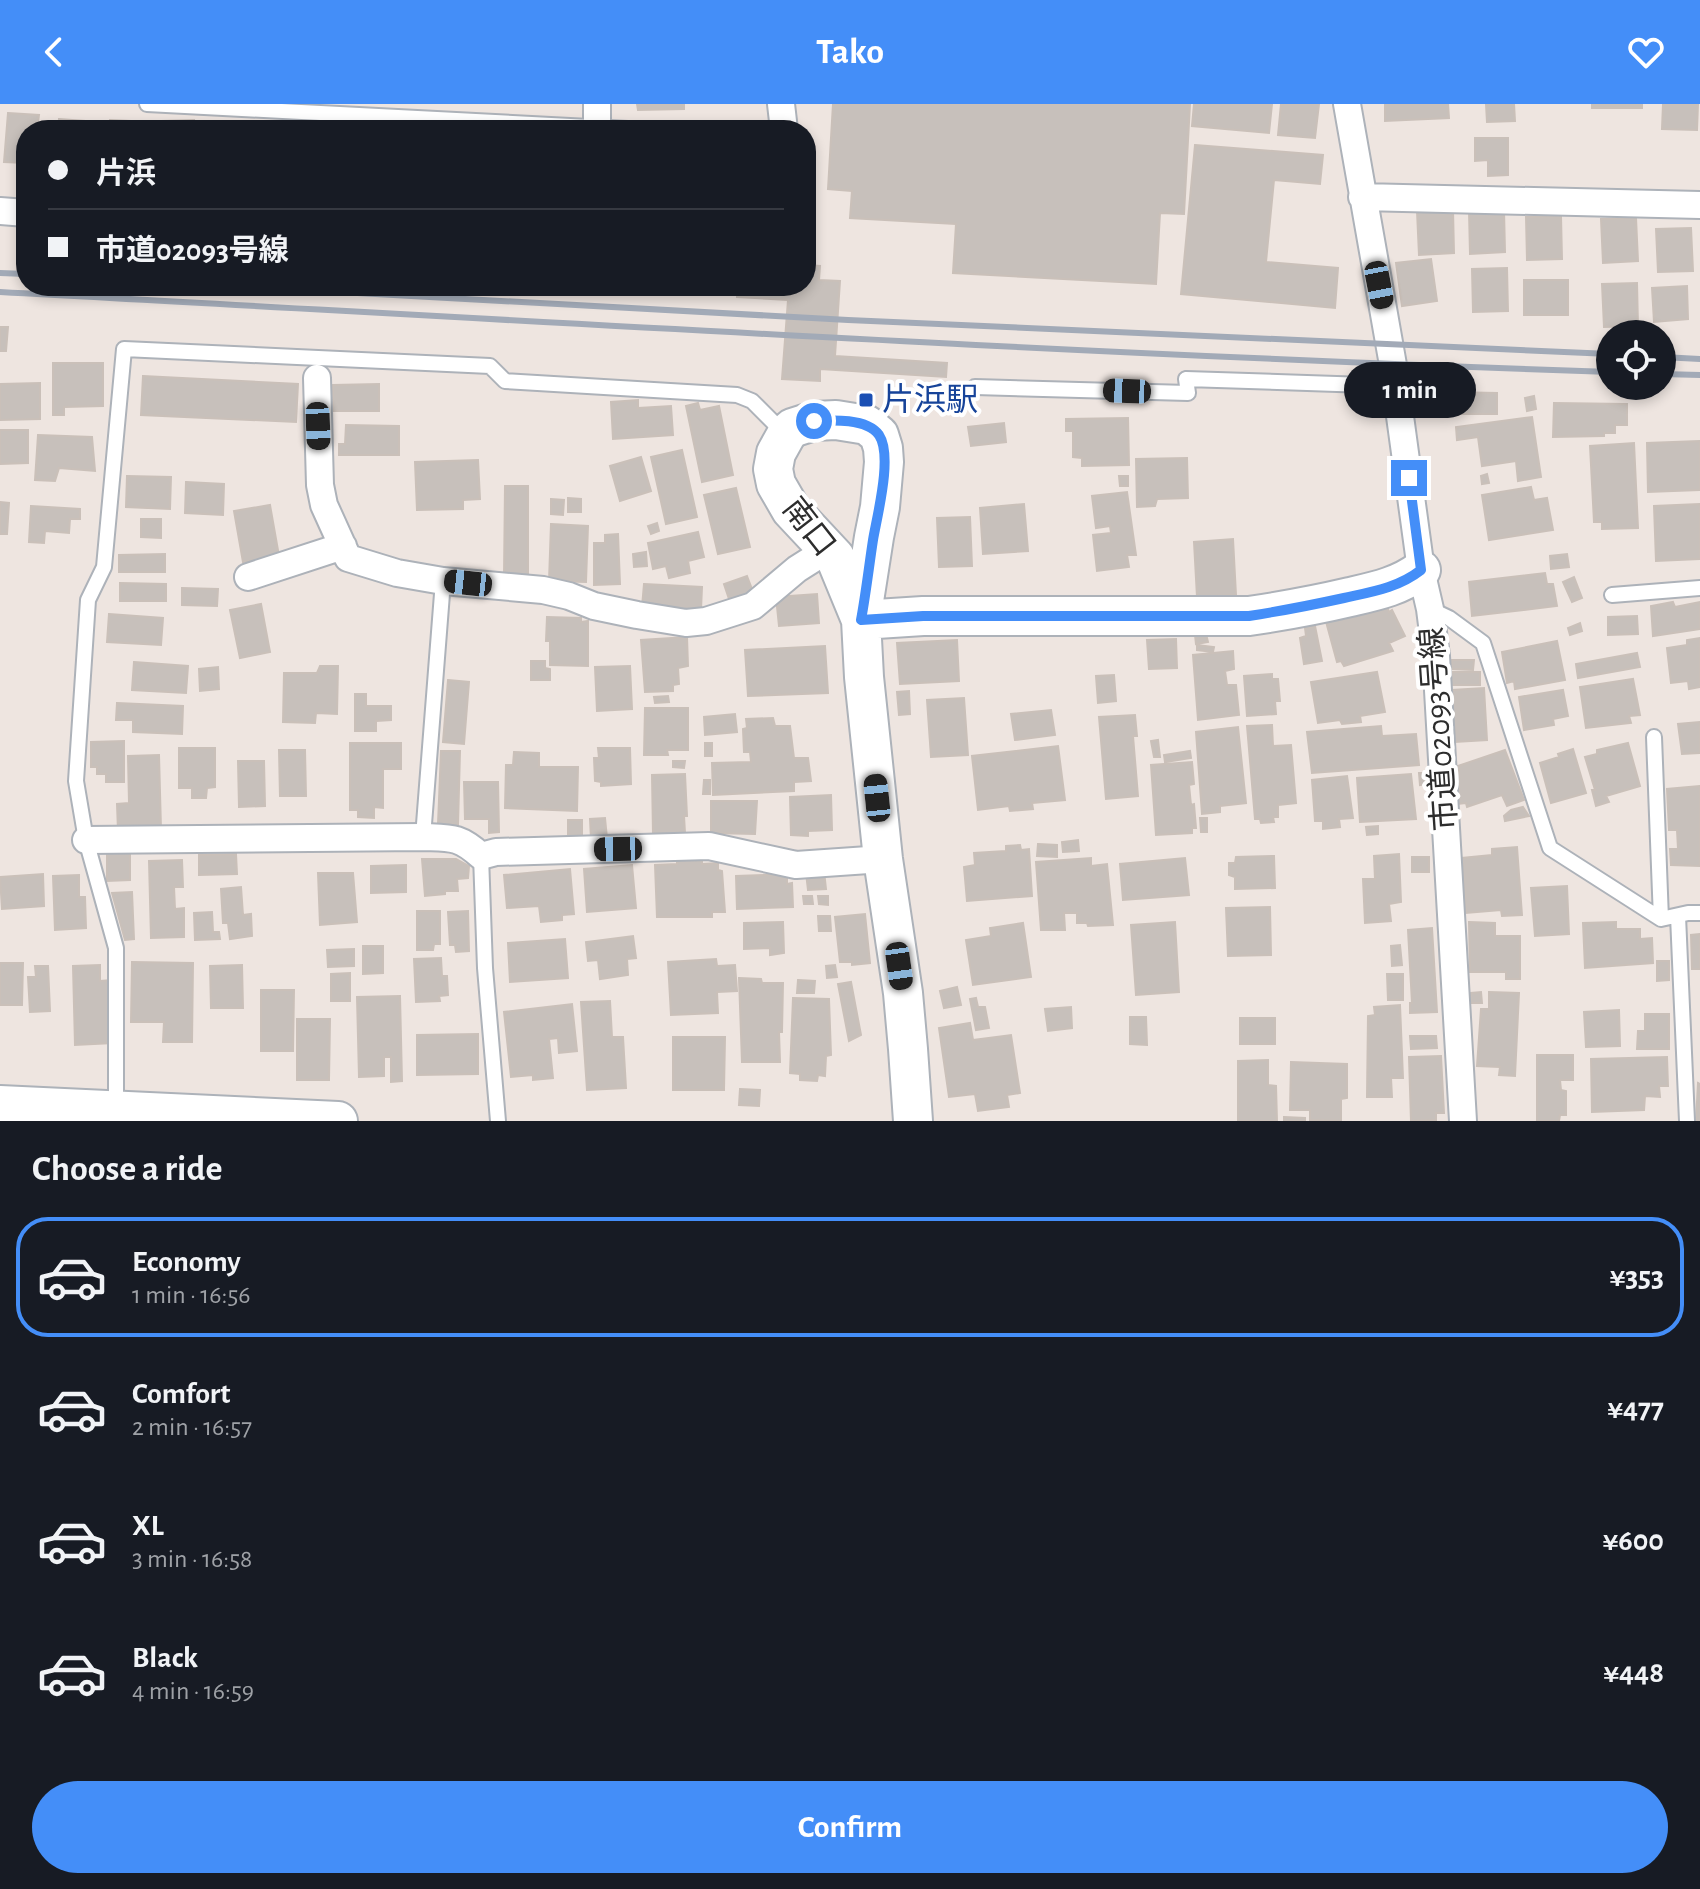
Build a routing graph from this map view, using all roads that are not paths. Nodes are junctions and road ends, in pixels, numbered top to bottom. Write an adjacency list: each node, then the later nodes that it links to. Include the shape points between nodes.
1 (147, 104): 3 (lane)
2 (1347, 104): 4 (street, 市道02093号線)
3 (597, 116)
4 (1362, 197): 5 (street); 7 (street, 市道02093号線)
5 (1700, 205)
6 (317, 378): 10 (street, via 320,485)
7 (1396, 386): 8 (lane, via 1186,379 1188,393); 12 (street, 市道02093号線)
8 (975, 387)
9 (786, 435): 11 (street, 南口, via 776,453 776,484 791,510); 18 (street, 南口, via 814,421 836,420 867,425 879,435 884,462 880,507); 21 (lane, via 752,401 737,395 505,381 490,366 124,349 104,567 88,600 76,781)
10 (343, 546): 13 (street); 14 (street, via 348,558)
11 (827, 550): 14 (street, via 753,606 686,623 543,590); 18 (street, 南口, via 835,557)
12 (1421, 570): 17 (street, 市道02093号線); 18 (street, via 1384,589 1249,616)
13 (248, 577)
14 (443, 581): 20 (lane)
15 (1700, 588): 16 (lane)
16 (1612, 595)
17 (1430, 609): 26 (lane, via 1483,643 1550,848); 33 (street, 市道02093号線)
18 (861, 620): 23 (street)
19 (1654, 737): 26 (lane)
20 (423, 837): 21 (street); 22 (street, via 455,838)
21 (86, 840): 28 (lane, via 116,948)
22 (481, 856): 23 (street, via 709,846 796,865); 31 (lane)
23 (883, 859): 32 (street, via 904,1007)
24 (1700, 913): 25 (lane)
25 (1678, 916): 26 (lane); 34 (lane)
26 (1661, 919)
27 (0, 1105): 28 (street)
28 (116, 1111): 29 (street)
29 (172, 1118): 30 (street)
30 (338, 1121)
31 (498, 1121)
32 (913, 1121)
33 (1463, 1121)
34 (1687, 1121)

